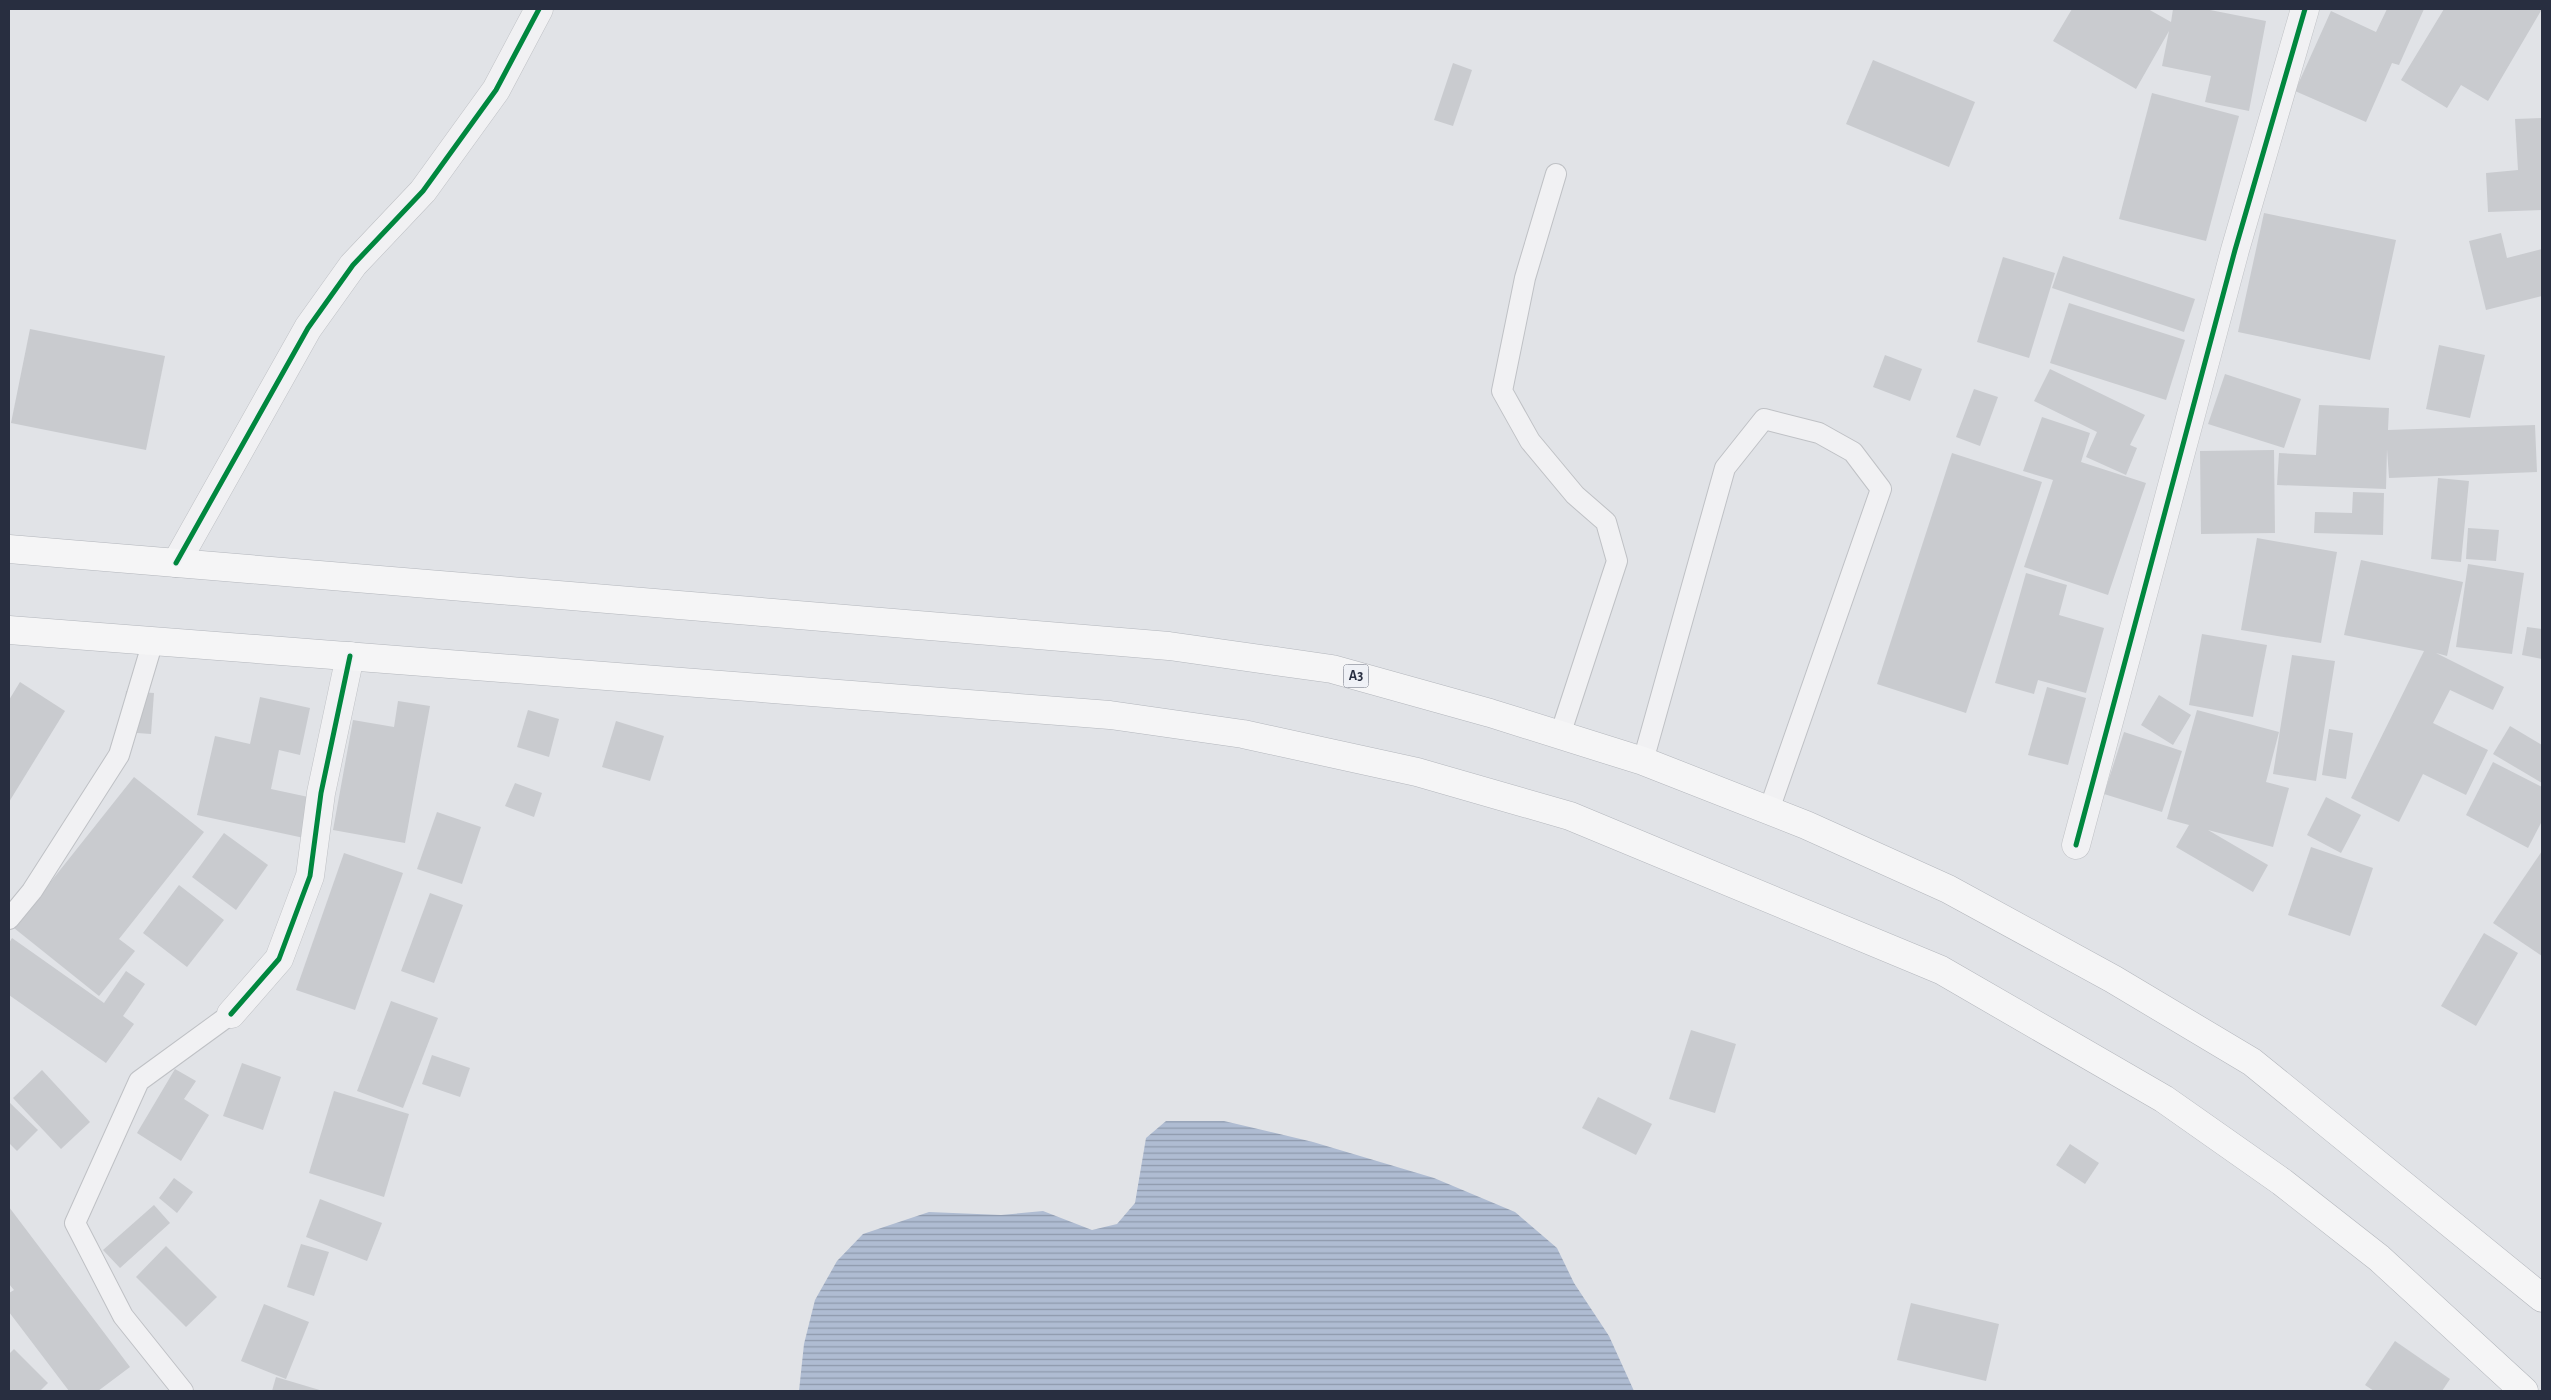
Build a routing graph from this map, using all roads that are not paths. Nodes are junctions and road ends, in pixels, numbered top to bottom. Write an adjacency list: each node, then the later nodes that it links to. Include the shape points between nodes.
1 (539, 9): 5 (street, via 496,90 440,168 423,191 353,265 308,328)
2 (2306, 9): 12 (street, via 2235,250)
3 (1556, 174): 9 (lane, via 1525,278 1502,391 1530,441 1575,495 1606,522 1617,561)
4 (9, 549): 5 (highway, A3)
5 (176, 563): 9 (highway, A3, via 1169,646 1332,669)
6 (9, 630): 7 (highway)
7 (153, 641): 8 (highway); 13 (lane, via 118,755 32,892)
8 (350, 656): 14 (street, via 321,793 310,876 279,959); 17 (highway, via 1110,715 1243,734 1417,772 1570,816 1941,970 2164,1099 2282,1182 2378,1258)
9 (1560, 735): 10 (highway, A3)
10 (1643, 761): 11 (highway, A3); 11 (lane, via 1725,468 1764,419 1819,433 1853,452 1881,488)
11 (1769, 810): 15 (highway, A3, via 1948,889 2113,980 2252,1062)
12 (2076, 845)
13 (9, 919)
14 (231, 1014): 16 (lane, via 139,1081 75,1223 123,1316)
15 (2542, 1298)
16 (182, 1391)
17 (2524, 1391)

